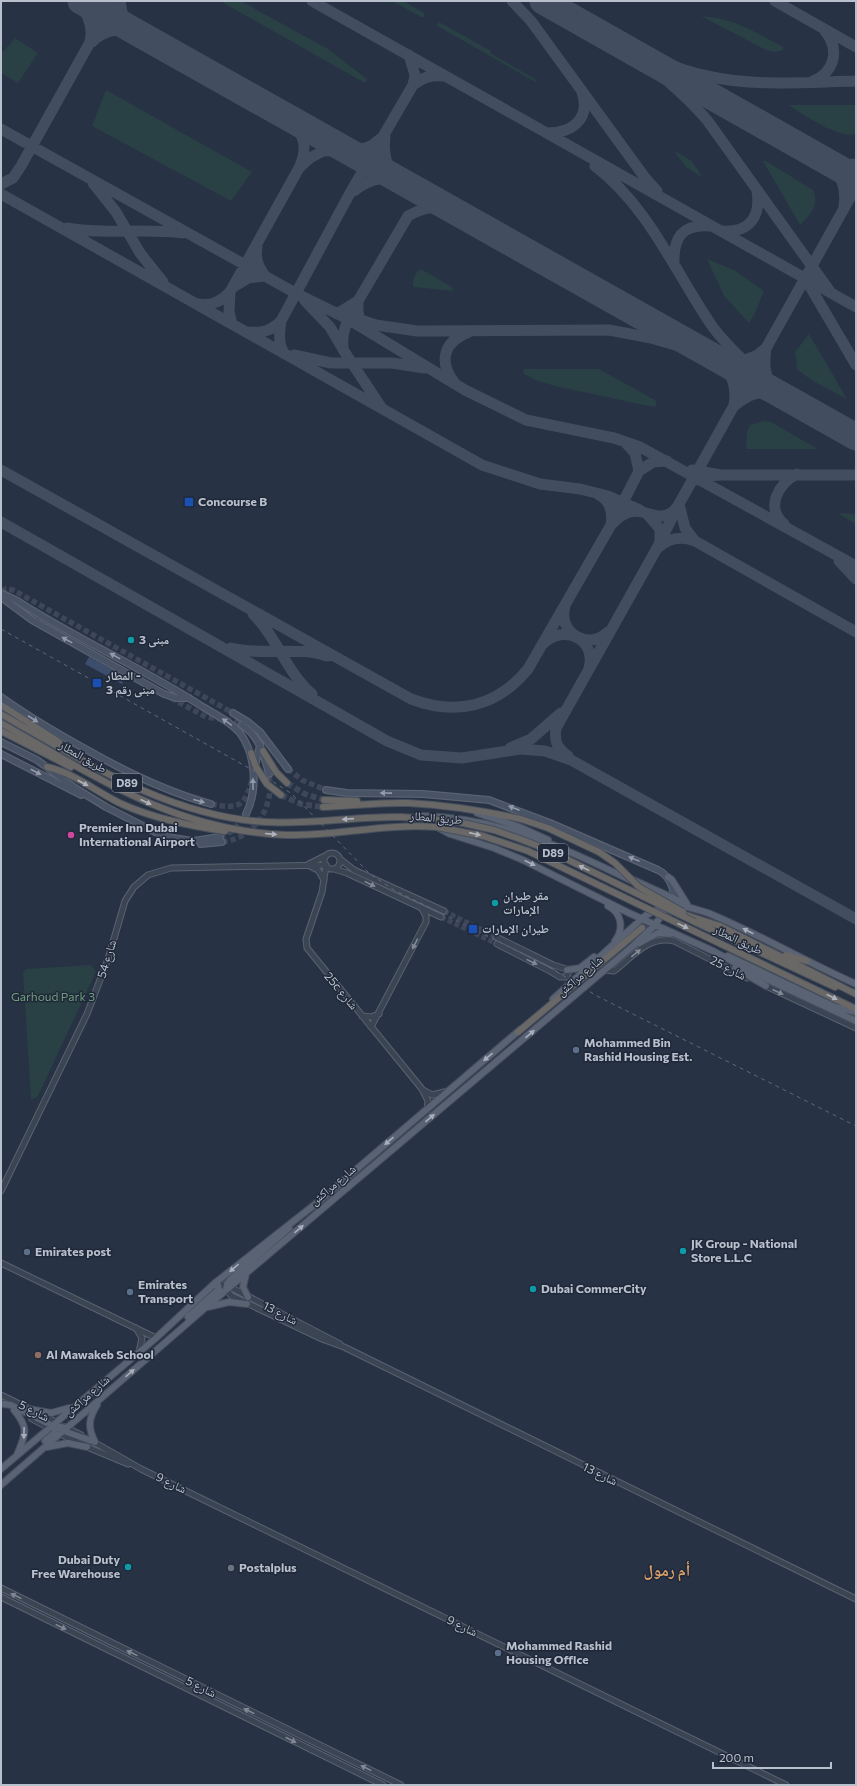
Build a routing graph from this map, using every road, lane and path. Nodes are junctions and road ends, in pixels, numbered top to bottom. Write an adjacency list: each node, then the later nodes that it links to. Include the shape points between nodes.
1 (1, 593): 4 (main road, one-way to 1)
2 (1, 597): 4 (main road, one-way to 2, via 176,698 164,694 32,620)
3 (1, 697): 28 (main road, one-way to 28, via 45,727 138,778 178,795)
4 (190, 698): 15 (main road, one-way to 4, via 230,723)
5 (1, 705): 17 (highway)
6 (233, 713): 9 (main road)
7 (1, 714): 17 (highway, طريق المطار / D89)
8 (1, 723): 21 (highway, طريق المطار / D89)
9 (250, 723): 12 (main road); 20 (main road, via 263,735)
10 (242, 725): 12 (main road)
11 (1, 731): 21 (highway)
12 (250, 731): 14 (main road)
13 (1, 742): 18 (main road)
14 (261, 748): 19 (main road); 22 (main road); 23 (highway, via 276,772)
15 (250, 752): 19 (highway, bridge); 32 (main road, one-way to 15, via 253,792)
16 (1, 754): 29 (main road, one-way to 29)
17 (76, 756): 33 (highway, طريق المطار / D89, one-way to 17, via 289,823 223,817 192,810 155,796)
18 (47, 767): 29 (main road); 35 (highway, one-way to 35, via 124,805 154,816 215,829)
19 (255, 768): 25 (highway, via 267,784)
20 (288, 769)
21 (88, 774): 35 (highway, طريق المطار / D89, one-way to 35, via 171,813)
22 (269, 774)
23 (287, 783)
24 (326, 790): 45 (main road, one-way to 24, via 656,868 544,820 489,800 435,794 347,793)
25 (281, 795)
26 (324, 800): 27 (highway)
27 (407, 803): 30 (highway); 31 (highway)
28 (211, 804)
29 (106, 807): 36 (main road, via 154,832 187,841)
30 (323, 807)
31 (459, 809): 37 (main road, via 517,826 544,837); 60 (highway, bridge, via 521,819 548,828 599,852 615,863 639,887 680,910)
32 (246, 814)
33 (401, 817): 37 (main road, via 438,816 471,820 518,832); 60 (highway, طريق المطار / D89, one-way to 33, bridge, via 546,849 520,839 454,821)
34 (437, 827): 35 (highway, طريق المطار / D89, one-way to 34, via 298,835 402,826); 44 (main road, one-way to 44, via 450,834 505,852); 77 (highway, طريق المطار / D89, one-way to 77, bridge, via 483,836 528,850)
35 (249, 831)
36 (221, 839)
37 (554, 845): 43 (main road)
38 (327, 855): 39 (street, via 335,854); 40 (street, شارع 54); 41 (street)
39 (340, 859): 42 (street, via 339,865); 53 (street, via 354,870)
40 (307, 865): 41 (street, شارع 54); 46 (street, via 318,870); 87 (street, شارع 54, via 172,868 152,873 134,887 122,908 108,959 87,1014)
41 (326, 866): 42 (street); 46 (street, 25c شارع)
42 (333, 869): 46 (street, 25c شارع); 51 (street, one-way to 51, via 347,873)
43 (616, 874): 48 (main road); 52 (main road, via 653,892 658,898)
44 (557, 877): 47 (main road); 54 (main road, via 633,911)
45 (668, 877): 48 (main road); 49 (main road)
46 (325, 880): 79 (street, 25c شارع, via 306,939 307,948)
47 (594, 896): 58 (main road); 67 (main road, via 614,910 620,923 618,937)
48 (673, 898): 49 (main road); 50 (main road, شارع مراكش)
49 (688, 905): 55 (main road)
50 (669, 906): 52 (main road); 55 (main road, via 682,906); 59 (main road, شارع مراكش)
51 (422, 909): 57 (street); 78 (street, one-way to 78, via 426,922)
52 (660, 909): 54 (main road); 59 (main road)
53 (444, 911)
54 (648, 914): 58 (main road)
55 (711, 914): 70 (main road, one-way to 55)
56 (686, 915): 62 (highway, via 709,921)
57 (441, 917)
58 (642, 919): 59 (main road); 73 (main road)
59 (657, 922): 63 (main road); 66 (main road, شارع مراكش)
60 (695, 922): 76 (highway, طريق المطار / D89, via 799,972)
61 (642, 928): 83 (highway)
62 (734, 933): 70 (highway); 76 (highway)
63 (676, 935): 66 (main road, via 658,933); 68 (main road)
64 (496, 937): 71 (street)
65 (497, 944): 71 (street, one-way to 71, via 560,977 567,975)
66 (632, 946): 72 (main road, شارع مراكش)
67 (602, 951): 71 (main road, via 580,968); 73 (main road)
68 (713, 951): 69 (main road); 77 (main road, via 738,960 835,1007)
69 (722, 956): 75 (main road, via 731,965); 80 (main road)
70 (807, 962): 74 (main road)
71 (567, 970)
72 (604, 970): 75 (street, شارع 25, one-way to 75, via 614,971 647,944 669,940); 90 (main road, شارع مراكش, one-way to 72)
73 (574, 980): 83 (main road, شارع مراكش)
74 (856, 984)
75 (766, 986): 82 (street, شارع 25, one-way to 82)
76 (856, 995)
77 (856, 1010)
78 (379, 1014): 79 (street, via 371,1017); 81 (street)
79 (362, 1016): 81 (street, 25c شارع)
80 (856, 1021)
81 (371, 1027): 84 (street, 25c شارع)
82 (856, 1028)
83 (518, 1032): 85 (main road, شارع مراكش, one-way to 85)
84 (422, 1090): 85 (street, via 432,1095); 86 (street, 25c شارع, via 428,1101)
85 (449, 1091): 86 (main road, شارع مراكش)
86 (427, 1110): 88 (main road, شارع مراكش, one-way to 88)
87 (1, 1191)
88 (293, 1221): 91 (main road, شارع مراكش, one-way to 91); 92 (main road, via 288,1230 230,1280)
89 (1, 1263): 97 (street)
90 (246, 1274): 92 (main road, شارع مراكش); 93 (main road, via 243,1287)
91 (214, 1284): 92 (street, شارع 13); 96 (main road, via 218,1285 219,1289 188,1317); 98 (main road, شارع مراكش)
92 (228, 1288): 93 (street, شارع 13); 94 (street, شارع 13, via 232,1296); 95 (main road, شارع مراكش)
93 (248, 1296): 99 (street, شارع 13)
94 (247, 1304): 95 (main road, via 230,1302); 99 (street, شارع 13, via 322,1340)
95 (205, 1308): 96 (main road, شارع مراكش)
96 (184, 1326): 103 (main road, شارع مراكش, one-way to 96)
97 (136, 1328): 98 (street); 100 (street, via 142,1338)
98 (156, 1338): 100 (main road, شارع مراكش)
99 (344, 1347): 119 (street, شارع 13)
100 (139, 1353): 101 (main road, شارع مراكش)
101 (97, 1387): 105 (main road, شارع مراكش); 108 (main road, via 91,1397)
102 (1, 1395): 106 (street, شارع 5)
103 (101, 1398): 108 (main road, شارع مراكش); 109 (main road, via 90,1419 89,1429)
104 (2, 1403): 107 (street, شارع 5); 108 (main road)
105 (76, 1405): 106 (main road, via 55,1413); 108 (main road, شارع مراكش)
106 (29, 1409): 108 (street, شارع 5)
107 (14, 1410): 108 (street, شارع 5); 112 (main road, one-way to 112, via 23,1422 25,1430)
108 (58, 1428): 109 (main road); 110 (street, شارع 9); 111 (main road, شارع مراكش); 112 (main road, شارع مراكش); 113 (main road, via 32,1453)
109 (95, 1442): 114 (street, شارع 9)
110 (87, 1447): 111 (main road, via 63,1443); 114 (street, شارع 9)
111 (42, 1449): 113 (main road, شارع مراكش)
112 (16, 1457): 115 (main road, شارع مراكش)
113 (26, 1463): 116 (main road, شارع مراكش)
114 (138, 1467): 124 (street, شارع 9)
115 (1, 1469)
116 (1, 1485)
117 (1, 1588): 120 (street, شارع 5, one-way to 117)
118 (1, 1597): 121 (street, شارع 5)
119 (856, 1599)
120 (28, 1602): 121 (street); 123 (street, شارع 5, one-way to 120)
121 (24, 1608): 122 (street, شارع 5, one-way to 122)
122 (383, 1785)
123 (401, 1785)
124 (786, 1785)

